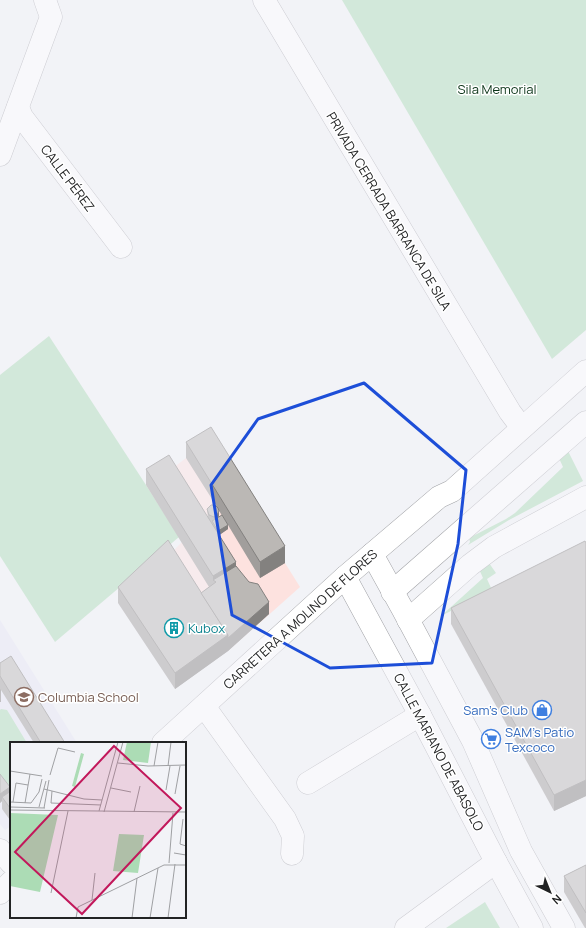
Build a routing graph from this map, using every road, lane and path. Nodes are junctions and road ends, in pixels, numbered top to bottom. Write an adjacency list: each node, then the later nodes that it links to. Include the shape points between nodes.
1 (46, 0): 3 (street, via 51,17)
2 (264, 0): 8 (street, PRIVADA CERRADA BARRANCA DE SILA)
3 (18, 107): 4 (street); 5 (street, CALLE PÉREZ, via 22,117)
4 (0, 155)
5 (121, 247)
6 (586, 359): 8 (street, CARRETERA A MOLINO DE FLORES)
7 (586, 371): 10 (street, CARRETERA A MOLINO DE FLORES, via 452,491)
8 (516, 420): 10 (street, CARRETERA A MOLINO DE FLORES, via 448,484)
9 (585, 426): 14 (street)
10 (439, 497): 12 (street, CARRETERA A MOLINO DE FLORES)
11 (586, 498): 15 (street, via 494,547)
12 (372, 554): 13 (street, CARRETERA A MOLINO DE FLORES); 14 (street)
13 (345, 577): 16 (street, CARRETERA A MOLINO DE FLORES); 17 (street, CALLE MARIANO DE ABASOLO)
14 (392, 592): 15 (street)
15 (408, 620): 28 (street, via 472,741 521,851)
16 (204, 706): 18 (street, CARRETERA A MOLINO DE FLORES); 21 (street, via 285,819 293,836)
17 (420, 716): 19 (street); 23 (street, CALLE MARIANO DE ABASOLO)
18 (164, 742)
19 (308, 783)
20 (0, 850): 22 (street)
21 (292, 854)
22 (10, 862)
23 (496, 862): 26 (street); 27 (street, CALLE MARIANO DE ABASOLO)
24 (10, 883): 25 (street)
25 (0, 893)
26 (406, 928)
27 (532, 928)
28 (564, 928)

